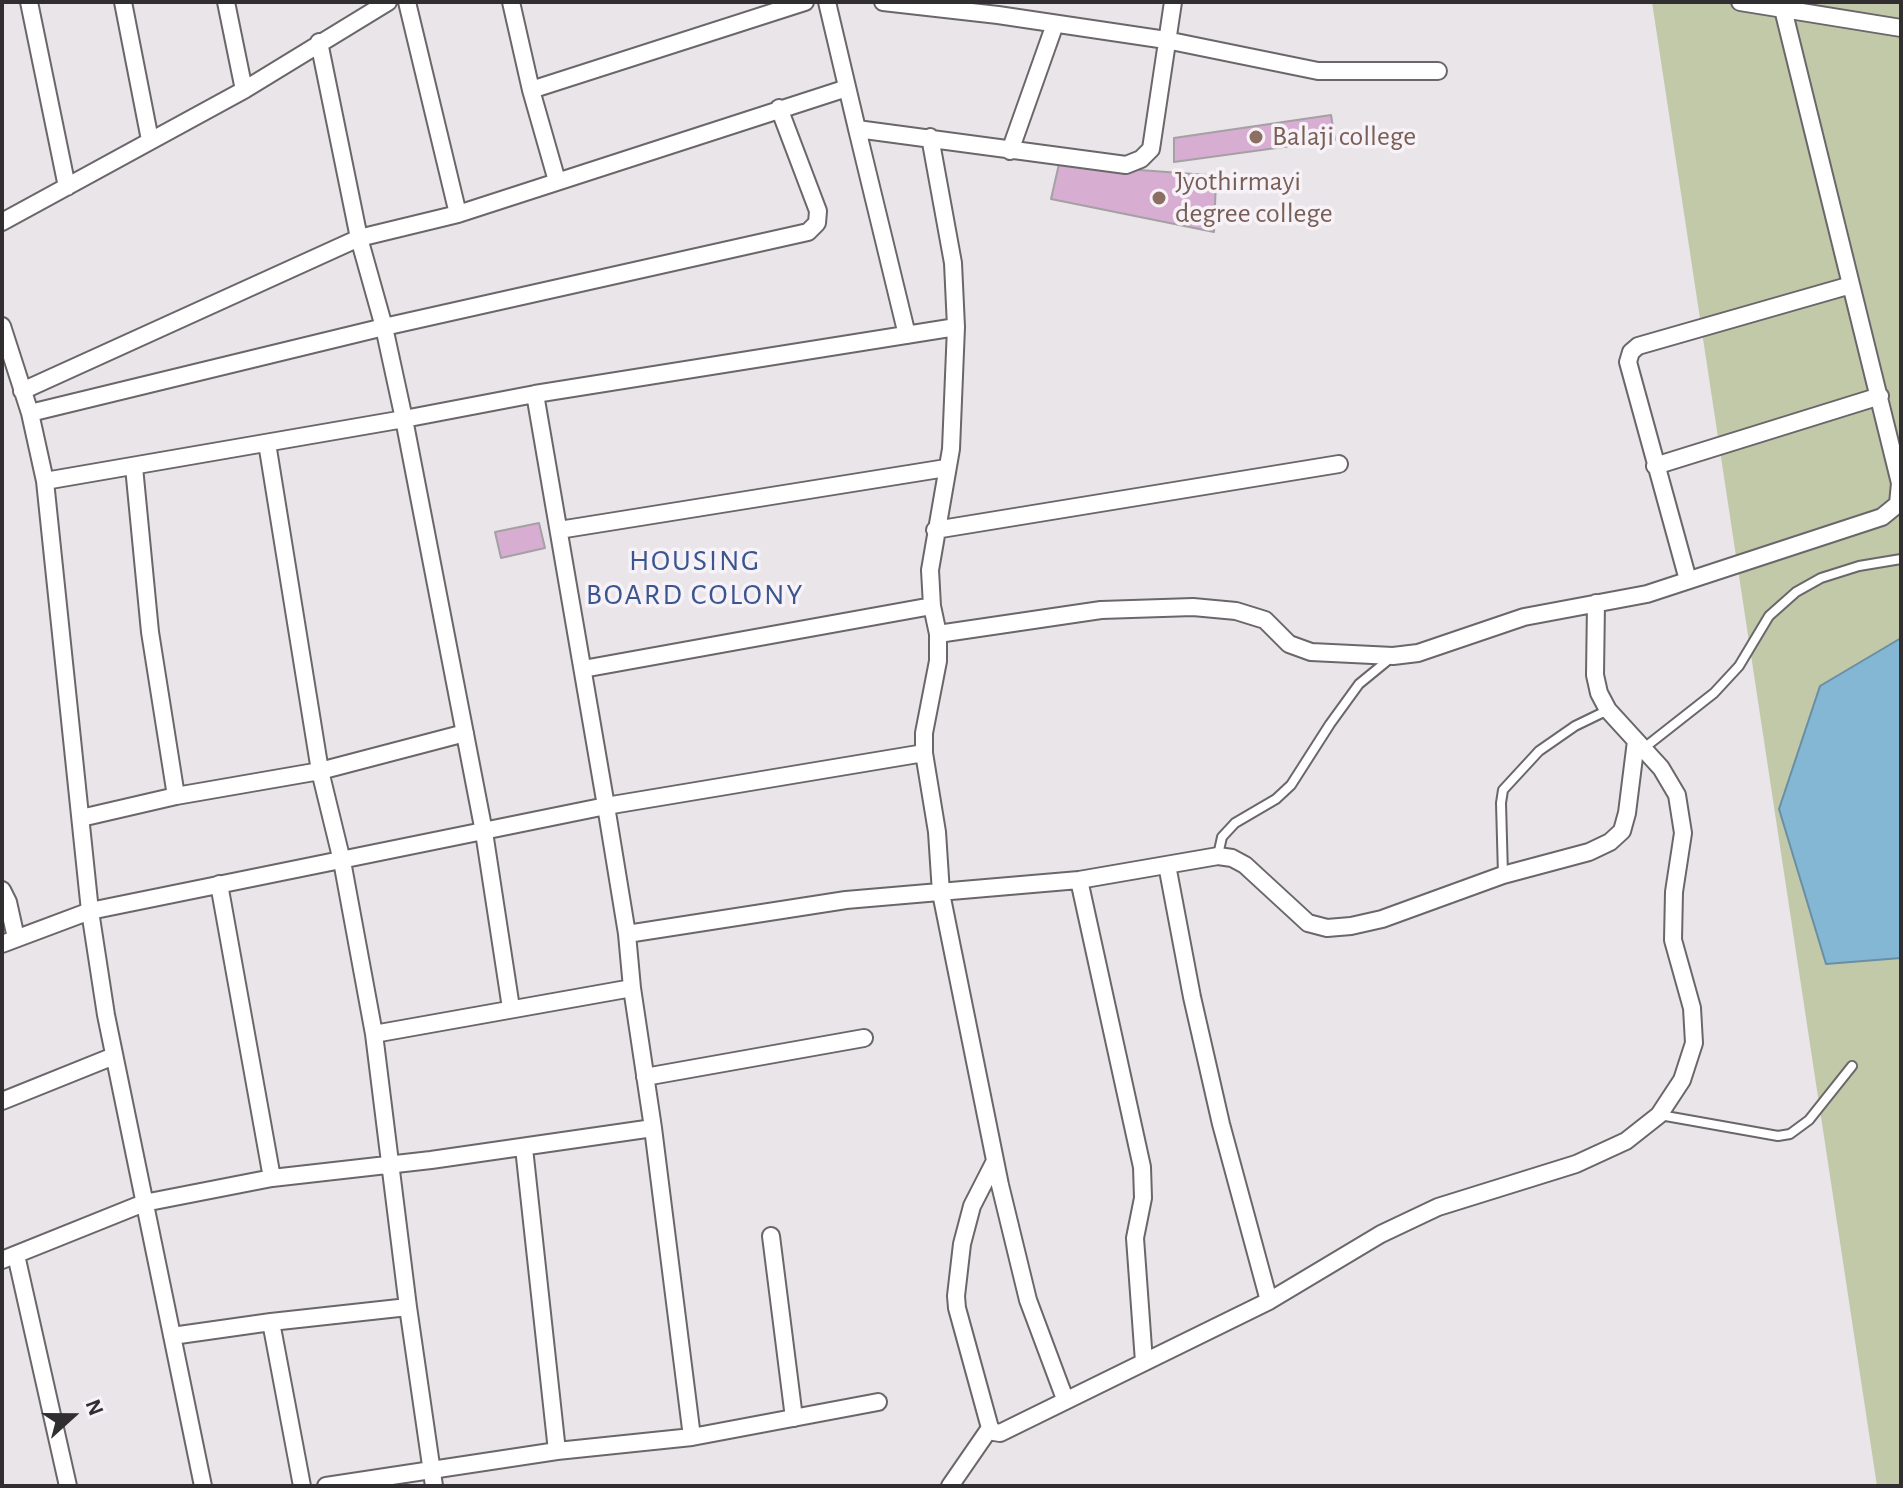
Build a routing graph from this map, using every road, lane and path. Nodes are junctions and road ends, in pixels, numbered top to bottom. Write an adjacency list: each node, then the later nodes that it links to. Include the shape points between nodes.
1 (29, 2): 28 (street)
2 (123, 2): 25 (street)
3 (226, 2): 20 (street)
4 (388, 2): 17 (street)
5 (407, 2): 29 (street)
6 (511, 2): 21 (street)
7 (805, 2): 21 (street)
8 (827, 2): 19 (street)
9 (883, 2): 12 (street)
10 (1173, 2): 16 (street)
11 (1740, 2): 13 (street)
12 (999, 9): 14 (street)
13 (1783, 9): 15 (street); 32 (street)
14 (1055, 24): 16 (street); 26 (street)
15 (1901, 28)
16 (1166, 40): 18 (street, via 1318,71); 26 (street, via 1151,149 1141,159 1126,165)
17 (319, 42): 20 (street); 31 (street)
18 (1438, 71)
19 (847, 88): 22 (street); 23 (street)
20 (244, 90): 25 (street)
21 (531, 90): 27 (street)
22 (779, 108): 27 (street); 34 (street, via 818,211 817,223 808,232)
23 (857, 129): 24 (street); 36 (street)
24 (930, 137): 26 (street); 35 (street, via 953,263)
25 (150, 140): 28 (street)
26 (1010, 151)
27 (557, 181): 29 (street)
28 (67, 187): 30 (street)
29 (458, 214): 31 (street)
30 (2, 222)
31 (359, 238): 34 (street); 37 (street)
32 (1851, 285): 39 (street); 44 (street, via 1631,352 1628,362)
33 (2, 326): 37 (street)
34 (384, 327): 40 (street); 41 (street)
35 (956, 327): 36 (street); 46 (street)
36 (907, 335): 38 (street)
37 (22, 391): 40 (street)
38 (535, 394): 41 (street); 48 (street)
39 (1880, 396): 44 (street); 51 (street, via 1900,483 1898,504 1882,517)
40 (30, 413): 47 (street)
41 (404, 419): 42 (street); 58 (street)
42 (267, 443): 45 (street); 61 (street)
43 (1339, 464): 49 (street)
44 (1655, 466): 51 (street)
45 (134, 467): 47 (street); 62 (street, via 150,632)
46 (946, 468): 48 (street); 49 (street)
47 (45, 481): 64 (street)
48 (559, 530): 56 (street)
49 (935, 530): 53 (street)
50 (1901, 559): 59 (lane, via 1859,566 1796,592 1769,616 1739,666 1714,693)
51 (1688, 580): 52 (street)
52 (1596, 603): 55 (street, via 1524,617 1448,645); 57 (street, via 1595,675)
53 (932, 606): 54 (street); 56 (street)
54 (938, 634): 55 (street, via 1101,610 1193,607 1265,620 1289,644 1311,652); 60 (street)
55 (1393, 656): 66 (lane, via 1359,684 1291,785 1222,837)
56 (583, 669): 63 (street)
57 (1608, 710): 59 (street); 69 (lane, via 1539,751 1503,790)
58 (465, 733): 61 (street); 65 (street)
59 (1640, 745): 69 (street, via 1622,831 1589,852); 85 (street, via 1677,795 1683,833 1673,940 1692,1008 1694,1043 1682,1080)
60 (924, 753): 63 (street); 73 (street)
61 (320, 771): 62 (street); 67 (street)
62 (176, 796): 64 (street)
63 (606, 806): 65 (street); 75 (street)
64 (81, 818): 74 (street)
65 (484, 832): 67 (street); 78 (street)
66 (1218, 856): 68 (street); 69 (street, via 1245,865 1308,923 1327,928 1382,919)
67 (342, 861): 71 (street); 79 (street)
68 (1167, 865): 70 (street); 94 (street, via 1221,1124)
69 (1503, 875)
70 (1079, 880): 73 (street); 98 (street, via 1142,1167 1143,1198 1135,1238)
71 (219, 884): 74 (street); 90 (street)
72 (2, 890): 76 (street, via 8,902)
73 (941, 893): 75 (street, via 846,900); 88 (street)
74 (90, 911): 76 (street); 81 (street)
75 (627, 934): 77 (street)
76 (9, 941)
77 (632, 988): 78 (street); 83 (street)
78 (511, 1008): 79 (street)
79 (374, 1034): 89 (street)
80 (864, 1038): 83 (street)
81 (114, 1056): 84 (street); 91 (street)
82 (1852, 1066): 85 (lane, via 1809,1120 1790,1134)
83 (645, 1077): 86 (street)
84 (2, 1101)
85 (1659, 1115): 94 (street, via 1626,1141 1576,1164 1438,1207 1381,1234)
86 (653, 1128): 87 (street); 103 (street)
87 (524, 1148): 89 (street); 104 (street)
88 (995, 1161): 99 (street, via 1028,1300); 102 (street, via 972,1206 956,1296)
89 (392, 1165): 90 (street); 95 (street)
90 (272, 1178): 91 (street)
91 (144, 1203): 93 (street); 97 (street)
92 (771, 1236): 101 (street)
93 (9, 1258): 106 (street)
94 (1269, 1301): 98 (street)
95 (408, 1307): 96 (street); 105 (street)
96 (271, 1322): 97 (street); 108 (street)
97 (172, 1336): 107 (street)
98 (1144, 1362): 99 (street)
99 (1065, 1399): 102 (street, via 1000,1433)
100 (878, 1402): 101 (street)
101 (794, 1418): 103 (street)
102 (990, 1428): 110 (street)
103 (692, 1437): 104 (street)
104 (557, 1451): 105 (street)
105 (432, 1478): 109 (street)
106 (68, 1486)
107 (203, 1486)
108 (302, 1486)
109 (326, 1486)
110 (950, 1486)

